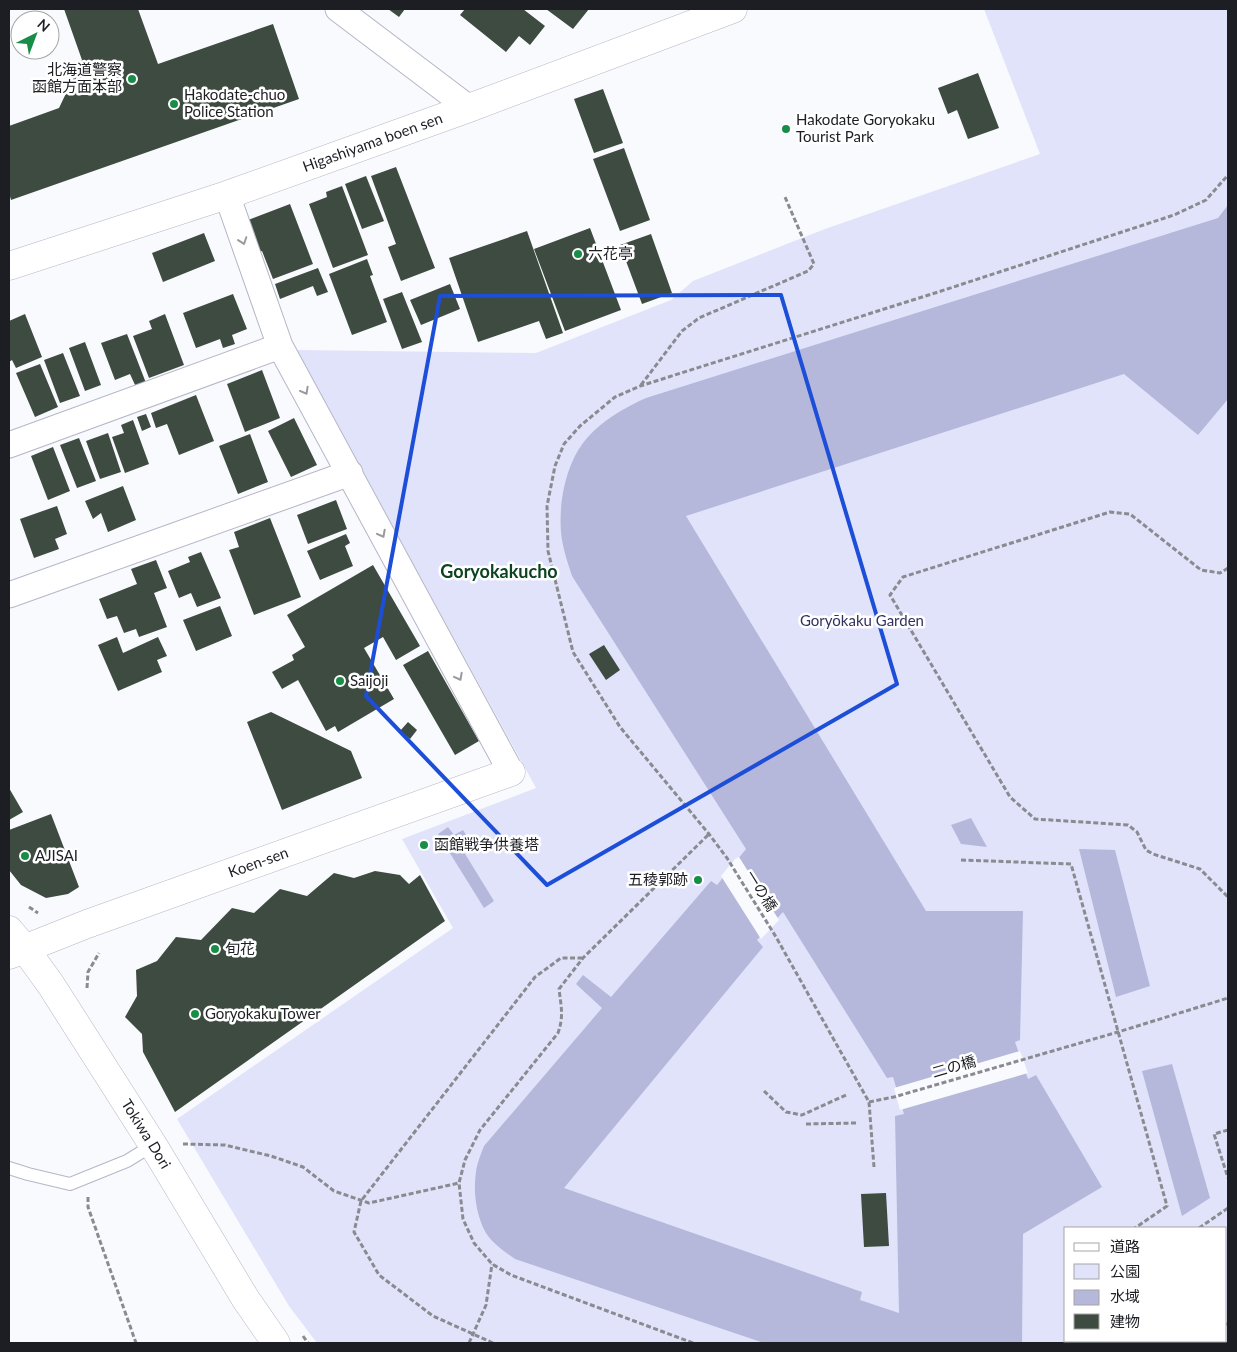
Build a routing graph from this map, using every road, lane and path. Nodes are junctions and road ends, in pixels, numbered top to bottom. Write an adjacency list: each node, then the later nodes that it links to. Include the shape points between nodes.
1 (338, 9): 3 (street)
2 (724, 10): 3 (street, Higashiyama boen sen)
3 (469, 108): 5 (street, Higashiyama boen sen)
4 (1228, 175): 9 (path, 一の橋, via 1206,200 1174,215)
5 (227, 195): 7 (street, Higashiyama boen sen); 8 (street, one-way to 8)
6 (785, 197): 9 (path, via 814,264 808,271 699,318 682,331)
7 (9, 266)
8 (280, 346): 10 (street); 11 (street, one-way to 11)
9 (640, 386): 15 (path, 一の橋, via 615,397 564,444 555,466 547,506 548,551 573,652 620,727)
10 (9, 445)
11 (350, 473): 13 (street); 14 (street, one-way to 14)
12 (1228, 568): 17 (path, via 1220,573 1201,570 1130,514 1110,512 903,578 890,595 1010,797 1035,820 1128,826 1136,832 1146,850 1200,869)
13 (9, 595)
14 (510, 772): 18 (street, Koen-sen, via 96,921)
15 (709, 834): 19 (path); 24 (path, 一の橋, via 776,937)
16 (961, 860): 21 (path, via 1071,864)
17 (1228, 897)
18 (14, 944): 29 (street, Tokiwa Dori, via 51,985)
19 (583, 958): 34 (path, via 559,989 562,1022 558,1033 480,1130 465,1160); 35 (path, via 561,958 535,977)
20 (1228, 998): 21 (path, 二の橋)
21 (1118, 1032): 24 (path, 二の橋); 37 (path, via 1167,1206)
22 (764, 1091): 23 (path, via 786,1112 802,1115)
23 (846, 1095)
24 (868, 1102): 30 (path)
25 (857, 1123): 26 (path)
26 (806, 1124)
27 (1228, 1130): 33 (path, via 1214,1134)
28 (182, 1144): 35 (path, via 224,1145 271,1156 303,1167 334,1191)
29 (153, 1145): 32 (lane, via 127,1161); 42 (street, Tokiwa Dori)
30 (874, 1167)
31 (9, 1168): 32 (lane, via 70,1184)
32 (89, 1176): 41 (path, via 88,1207)
33 (1228, 1178)
34 (459, 1183): 35 (path, via 369,1203); 39 (path, via 463,1219 474,1243)
35 (361, 1201): 40 (path, via 354,1232 379,1275 433,1316)
36 (1228, 1208): 38 (path)
37 (1136, 1227)
38 (1200, 1227)
39 (492, 1264): 40 (path, via 486,1306); 45 (path, via 511,1275)
40 (474, 1334): 43 (path); 44 (path)
41 (136, 1343)
42 (276, 1343)
43 (469, 1343)
44 (493, 1343)
45 (693, 1343)

